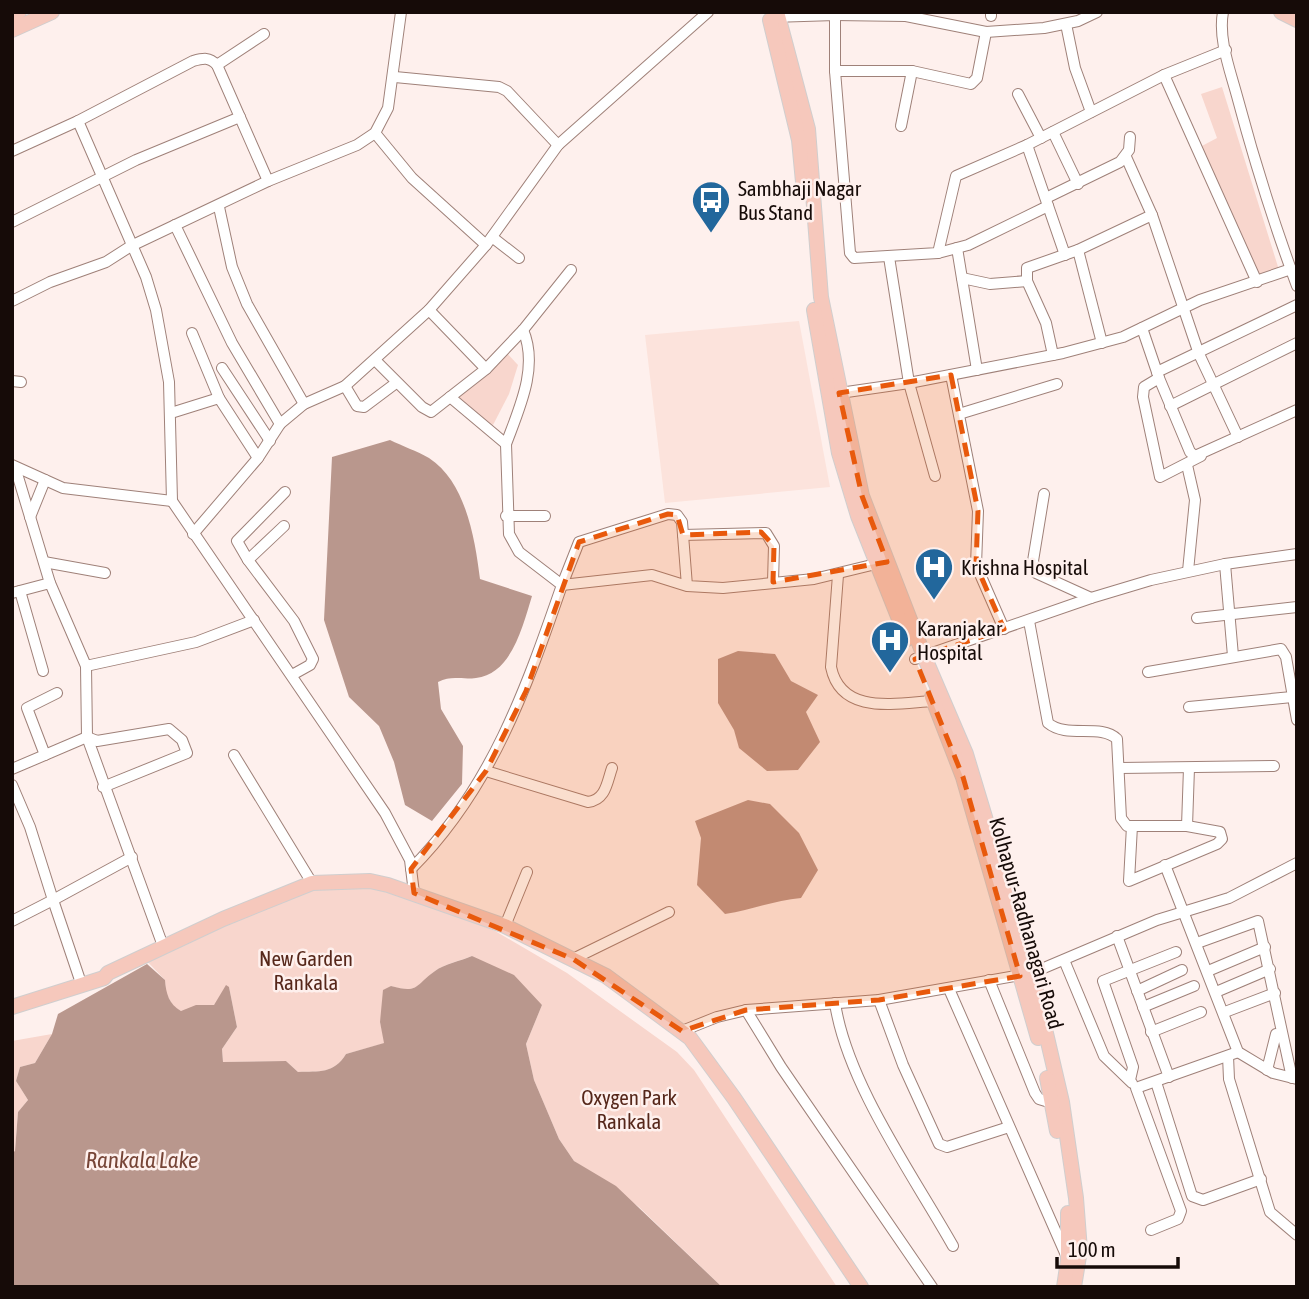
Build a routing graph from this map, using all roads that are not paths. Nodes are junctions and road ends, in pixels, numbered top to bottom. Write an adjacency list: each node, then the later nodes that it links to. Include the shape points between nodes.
1 (19, 12): 10 (main road)
2 (401, 12): 21 (street)
3 (708, 12): 31 (street)
4 (1097, 12): 12 (street)
5 (1223, 12): 16 (street)
6 (1281, 12): 11 (main road)
7 (43, 14): 13 (main road)
8 (773, 15): 9 (street); 79 (main road, via 799,140 811,289)
9 (835, 15): 14 (street, via 906,16); 18 (street)
10 (12, 16)
11 (1297, 20)
12 (1066, 24): 14 (street); 23 (street)
13 (12, 30)
14 (986, 32): 19 (street, via 975,83)
15 (264, 34): 17 (street)
16 (1226, 50): 20 (street); 51 (street, via 1252,153)
17 (217, 65): 24 (street); 25 (street, via 205,57 193,61)
18 (835, 71): 19 (street); 49 (street, via 850,253 854,258)
19 (912, 71): 26 (street)
20 (1164, 75): 23 (street); 55 (street)
21 (395, 77): 28 (street, via 387,116); 31 (street, via 499,87)
22 (1018, 94): 30 (street)
23 (1091, 112): 27 (street)
24 (240, 117): 35 (street); 36 (street)
25 (78, 121): 33 (street); 35 (street)
26 (901, 126)
27 (1053, 132): 30 (street); 37 (street)
28 (375, 133): 36 (street, via 357,145); 43 (street, via 412,178)
29 (1130, 137): 34 (street)
30 (1041, 138): 32 (street)
31 (558, 145): 43 (street)
32 (1027, 145): 38 (street); 47 (street, via 956,176)
33 (12, 151)
34 (1126, 157): 37 (street); 40 (street)
35 (102, 177): 41 (street); 44 (street)
36 (268, 181): 39 (street)
37 (1077, 184): 38 (street)
38 (1047, 202): 45 (street); 48 (street)
39 (219, 207): 42 (street); 82 (street, via 232,267 247,304)
40 (1152, 215): 46 (street); 59 (street)
41 (12, 222)
42 (175, 225): 44 (street); 87 (street, via 232,343)
43 (489, 241): 50 (street); 60 (street)
44 (131, 246): 57 (street, via 106,262); 85 (street, via 156,310)
45 (957, 248): 47 (street); 53 (street)
46 (1078, 250): 48 (street); 64 (street)
47 (938, 253): 49 (street)
48 (1065, 255): 54 (street, via 1027,268)
49 (889, 257): 75 (street)
50 (519, 258)
51 (1292, 262): 55 (street); 56 (street)
52 (571, 270): 62 (street)
53 (962, 278): 54 (street, via 990,284); 71 (street)
54 (1027, 281): 67 (street, via 1046,323)
55 (1257, 282): 59 (street)
56 (1297, 286)
57 (12, 301)
58 (1297, 305): 66 (street)
59 (1185, 307): 61 (street); 66 (street)
60 (429, 310): 68 (street); 70 (street)
61 (1142, 328): 64 (street); 73 (street)
62 (523, 330): 70 (street); 90 (street, via 529,353 526,387)
63 (192, 333): 81 (street)
64 (1102, 343): 67 (street)
65 (1297, 343): 77 (street)
66 (1199, 354): 73 (street); 77 (street)
67 (1053, 355): 71 (street)
68 (376, 361): 74 (street); 78 (street)
69 (222, 368): 89 (street)
70 (486, 369): 80 (street)
71 (977, 370): 72 (street)
72 (951, 375): 75 (street); 86 (street)
73 (1158, 375): 83 (street); 93 (street, via 1142,392 1160,477)
74 (396, 383): 78 (street, via 364,407 357,406); 80 (street, via 431,412)
75 (909, 383): 79 (street); 95 (street)
76 (1057, 384): 86 (street)
77 (1213, 385): 83 (street); 88 (street)
78 (345, 386): 82 (street)
79 (834, 394): 109 (main road, via 839,453 858,516)
80 (450, 397): 90 (street)
81 (219, 398): 85 (street); 92 (street)
82 (304, 404): 87 (street)
83 (1170, 405): 91 (street, via 1190,452)
84 (1297, 410): 88 (street)
85 (171, 413): 99 (street)
86 (959, 414): 125 (street, via 978,511 976,565)
87 (280, 424): 89 (street)
88 (1238, 437): 91 (street)
89 (270, 441): 92 (street)
90 (506, 444): 100 (street)
91 (1201, 456): 93 (street)
92 (258, 458): 104 (street)
93 (1187, 465): 111 (street, via 1195,500)
94 (13, 466): 96 (street); 102 (street)
95 (935, 476)
96 (45, 480): 99 (street, via 63,488); 102 (street)
97 (285, 492): 107 (street, via 237,541)
98 (1044, 494): 119 (street, via 1035,573)
99 (172, 501): 104 (street)
100 (506, 516): 101 (street); 116 (street, via 519,552)
101 (545, 516)
102 (30, 517): 108 (street)
103 (284, 526): 107 (street)
104 (193, 534): 123 (street)
105 (683, 535): 114 (street, via 766,533 774,545); 116 (street, via 682,522 677,515 668,514 585,538 579,542); 117 (street)
106 (1297, 554): 110 (street)
107 (248, 560): 131 (street, via 294,621 313,659)
108 (44, 562): 112 (street); 115 (street)
109 (882, 563): 113 (street); 127 (main road); 127 (main road, Kolhapur-Radhanagari Road, via 885,585)
110 (1225, 564): 111 (street); 121 (street)
111 (1188, 571): 119 (street)
112 (106, 573)
113 (838, 575): 114 (street); 134 (street, via 834,678 848,695 864,703)
114 (773, 582): 117 (street, via 723,588)
115 (50, 583): 118 (street); 128 (street)
116 (562, 584): 117 (street, via 652,575); 145 (street, via 526,691)
117 (687, 586)
118 (16, 592): 129 (street)
119 (1091, 598): 124 (street)
120 (1297, 607): 121 (street)
121 (1231, 614): 122 (street); 126 (street)
122 (1197, 618)
123 (254, 620): 128 (street, via 196,642); 131 (street)
124 (1028, 621): 125 (street); 142 (street, via 1048,723 1059,729 1114,735)
125 (1004, 629): 127 (street)
126 (1233, 656): 130 (street); 133 (street, via 1281,649)
127 (919, 657): 134 (main road, Kolhapur-Radhanagari Road); 172 (main road, via 970,764)
128 (86, 666): 137 (street)
129 (43, 671)
130 (1148, 671)
131 (292, 675): 153 (street, via 385,813)
132 (57, 693): 138 (street, via 27,708)
133 (1292, 697): 135 (street); 136 (street)
134 (933, 701): 172 (main road, Kolhapur-Radhanagari Road, via 963,777)
135 (1189, 707)
136 (1297, 720)
137 (87, 737): 138 (street); 147 (street); 147 (street, via 97,741 169,729 182,740 187,753)
138 (45, 755): 144 (street)
139 (233, 755): 155 (street)
140 (1274, 766): 143 (street)
141 (612, 768): 145 (street, via 603,796 589,802)
142 (1120, 768): 143 (street); 149 (street, via 1121,818)
143 (1189, 768): 148 (street)
144 (12, 769)
145 (486, 771): 153 (street, via 438,840)
146 (12, 785): 157 (street)
147 (103, 787): 150 (street)
148 (1187, 826): 149 (street); 151 (street, via 1220,832 1221,842)
149 (1132, 827): 151 (street, via 1129,881)
150 (132, 856): 157 (street); 164 (street)
151 (1165, 865): 159 (street)
152 (1296, 867): 159 (street, via 1229,898)
153 (411, 869): 156 (street)
154 (527, 872): 161 (street)
155 (312, 883): 156 (main road, via 370,881); 164 (main road)
156 (414, 893): 161 (main road)
157 (53, 901): 160 (street); 174 (street)
158 (669, 912): 167 (street)
159 (1183, 912): 162 (street); 163 (street)
160 (12, 921)
161 (505, 926): 167 (main road)
162 (1116, 936): 168 (street); 170 (street)
163 (1197, 943): 166 (street, via 1258,921); 171 (street)
164 (163, 946): 174 (main road)
165 (1176, 952): 170 (street)
166 (1265, 957): 171 (street); 178 (street); 179 (street)
167 (573, 959): 187 (main road, via 606,976)
168 (1063, 960): 172 (street); 195 (street, via 1104,1056)
169 (1182, 970): 177 (street)
170 (1129, 971): 177 (street); 195 (street, via 1102,984 1133,1067)
171 (1208, 971): 178 (street)
172 (1026, 974): 173 (street); 196 (main road, Kolhapur-Radhanagari Road); 206 (main road, via 1062,1102 1080,1250)
173 (989, 981): 176 (street); 196 (street, via 1035,1093)
174 (82, 986): 182 (main road)
175 (1194, 986): 183 (street)
176 (949, 989): 180 (street); 197 (street)
177 (1136, 991): 183 (street)
178 (1216, 992): 186 (street)
179 (1276, 993): 186 (street); 193 (street)
180 (879, 1000): 181 (street); 197 (street, via 939,1144 947,1147)
181 (835, 1003): 184 (street); 201 (street, via 842,1039)
182 (12, 1007)
183 (1143, 1007): 188 (street)
184 (746, 1010): 187 (street); 204 (street)
185 (1202, 1012): 188 (street)
186 (1225, 1012): 190 (street)
187 (682, 1031): 203 (main road, via 734,1098)
188 (1151, 1032): 192 (street)
189 (1276, 1034): 191 (street)
190 (1233, 1054): 191 (street); 192 (street); 198 (street, via 1229,1079)
191 (1267, 1070): 193 (street)
192 (1169, 1077): 194 (street)
193 (1294, 1079)
194 (1156, 1082): 195 (street); 198 (street, via 1195,1199)
195 (1133, 1084): 199 (street, via 1181,1211 1178,1219)
196 (1052, 1103): 202 (main road, Kolhapur-Radhanagari Road, via 1066,1188)
197 (1009, 1127): 202 (street)
198 (1261, 1179): 200 (street, via 1270,1212)
199 (1151, 1230)
200 (1297, 1235)
201 (953, 1246)
202 (1068, 1260): 205 (main road, Kolhapur-Radhanagari Road)
203 (861, 1287)
204 (932, 1287)
205 (1064, 1287)
206 (1074, 1287)

